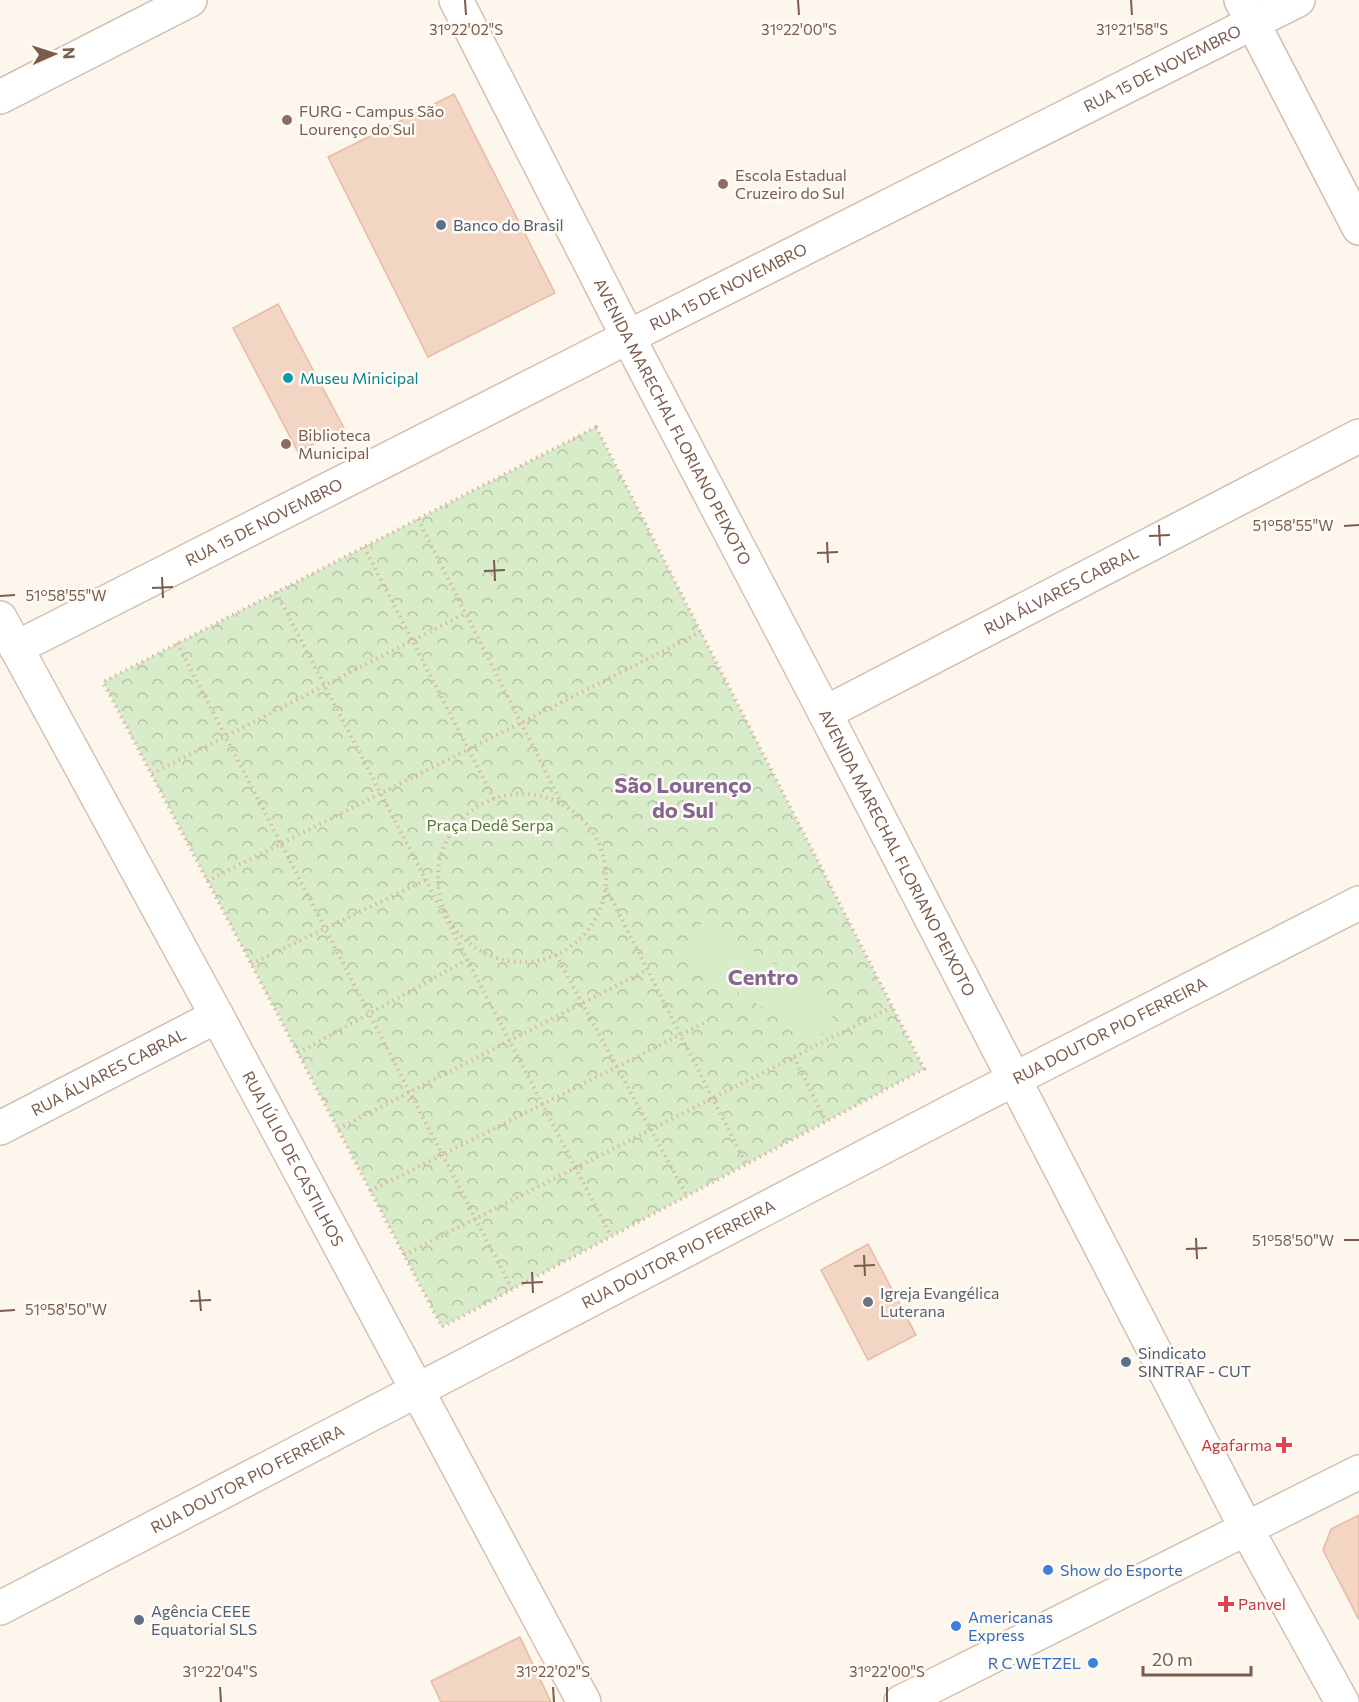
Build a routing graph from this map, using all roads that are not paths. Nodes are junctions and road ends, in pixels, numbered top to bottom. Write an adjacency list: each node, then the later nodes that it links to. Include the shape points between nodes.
1 (190, 0): 5 (main road)
2 (456, 0): 7 (main road, AVENIDA MARECHAL FLORIANO PEIXOTO)
3 (1298, 0): 4 (main road, RUA 15 DE NOVEMBRO)
4 (1247, 11): 6 (main road); 7 (main road, RUA 15 DE NOVEMBRO)
5 (0, 97)
6 (1359, 228)
7 (628, 337): 10 (main road, RUA 15 DE NOVEMBRO); 11 (main road, AVENIDA MARECHAL FLORIANO PEIXOTO)
8 (1359, 436): 11 (main road, RUA ÁLVARES CABRAL)
9 (0, 618): 10 (main road, RUA JÚLIO DE CASTILHOS)
10 (8, 652): 13 (main road, RUA JÚLIO DE CASTILHOS)
11 (825, 713): 14 (main road, AVENIDA MARECHAL FLORIANO PEIXOTO)
12 (1359, 903): 14 (main road, RUA DOUTOR PIO FERREIRA)
13 (217, 1016): 15 (main road, RUA ÁLVARES CABRAL); 16 (main road, RUA JÚLIO DE CASTILHOS)
14 (1015, 1079): 16 (main road, RUA DOUTOR PIO FERREIRA); 18 (main road, AVENIDA MARECHAL FLORIANO PEIXOTO)
15 (0, 1128)
16 (418, 1391): 19 (main road, RUA DOUTOR PIO FERREIRA); 20 (main road, RUA JÚLIO DE CASTILHOS)
17 (1359, 1472): 18 (main road)
18 (1246, 1528): 21 (main road); 22 (main road, AVENIDA MARECHAL FLORIANO PEIXOTO)
19 (0, 1608)
20 (584, 1702)
21 (901, 1702)
22 (1342, 1702)

